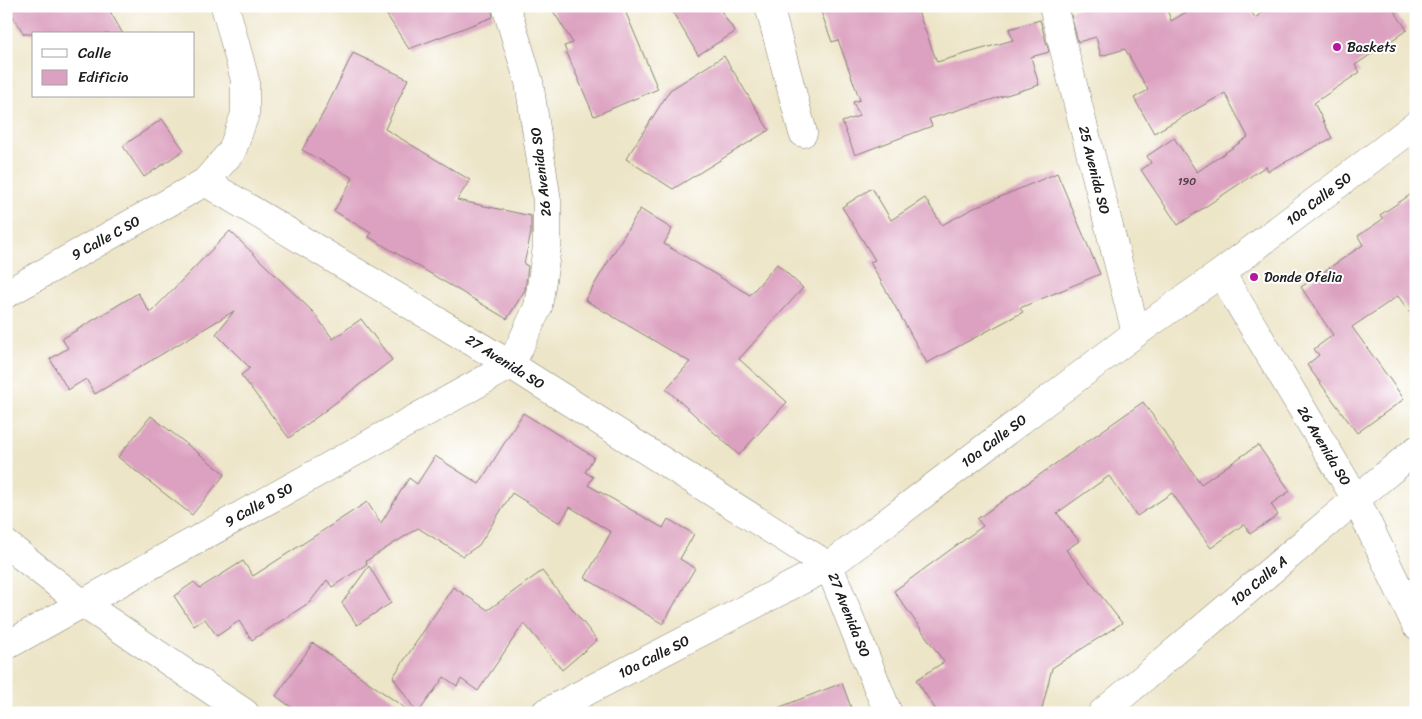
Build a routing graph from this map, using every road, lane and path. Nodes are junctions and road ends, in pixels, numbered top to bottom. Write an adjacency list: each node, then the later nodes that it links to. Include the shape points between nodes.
1 (225, 6): 7 (street, via 245,80 245,114 232,151)
2 (506, 6): 11 (street, 26 Avenida SO, via 528,82 547,201 547,247 538,307)
3 (769, 6): 6 (street)
4 (1053, 6): 10 (street, 25 Avenida SO)
5 (1416, 125): 8 (street, 10a Calle SO)
6 (803, 133)
7 (205, 182): 9 (street, 9 Calle C SO); 11 (street, 27 Avenida SO)
8 (1221, 273): 10 (street, 10a Calle SO); 13 (street, 26 Avenida SO)
9 (6, 294)
10 (1136, 334): 15 (street, 10a Calle SO)
11 (511, 365): 15 (street, 27 Avenida SO); 16 (street, 9 Calle D SO)
12 (1416, 450): 13 (street, 10a Calle A)
13 (1356, 499): 17 (street, 26 Avenida SO); 22 (street, 10a Calle A)
14 (6, 544): 16 (street)
15 (829, 566): 20 (street, 10a Calle SO); 21 (street, 27 Avenida SO)
16 (82, 603): 18 (street, 9 Calle D SO); 19 (street)
17 (1416, 625)
18 (6, 646)
19 (245, 713)
20 (546, 713)
21 (888, 713)
22 (1102, 713)

